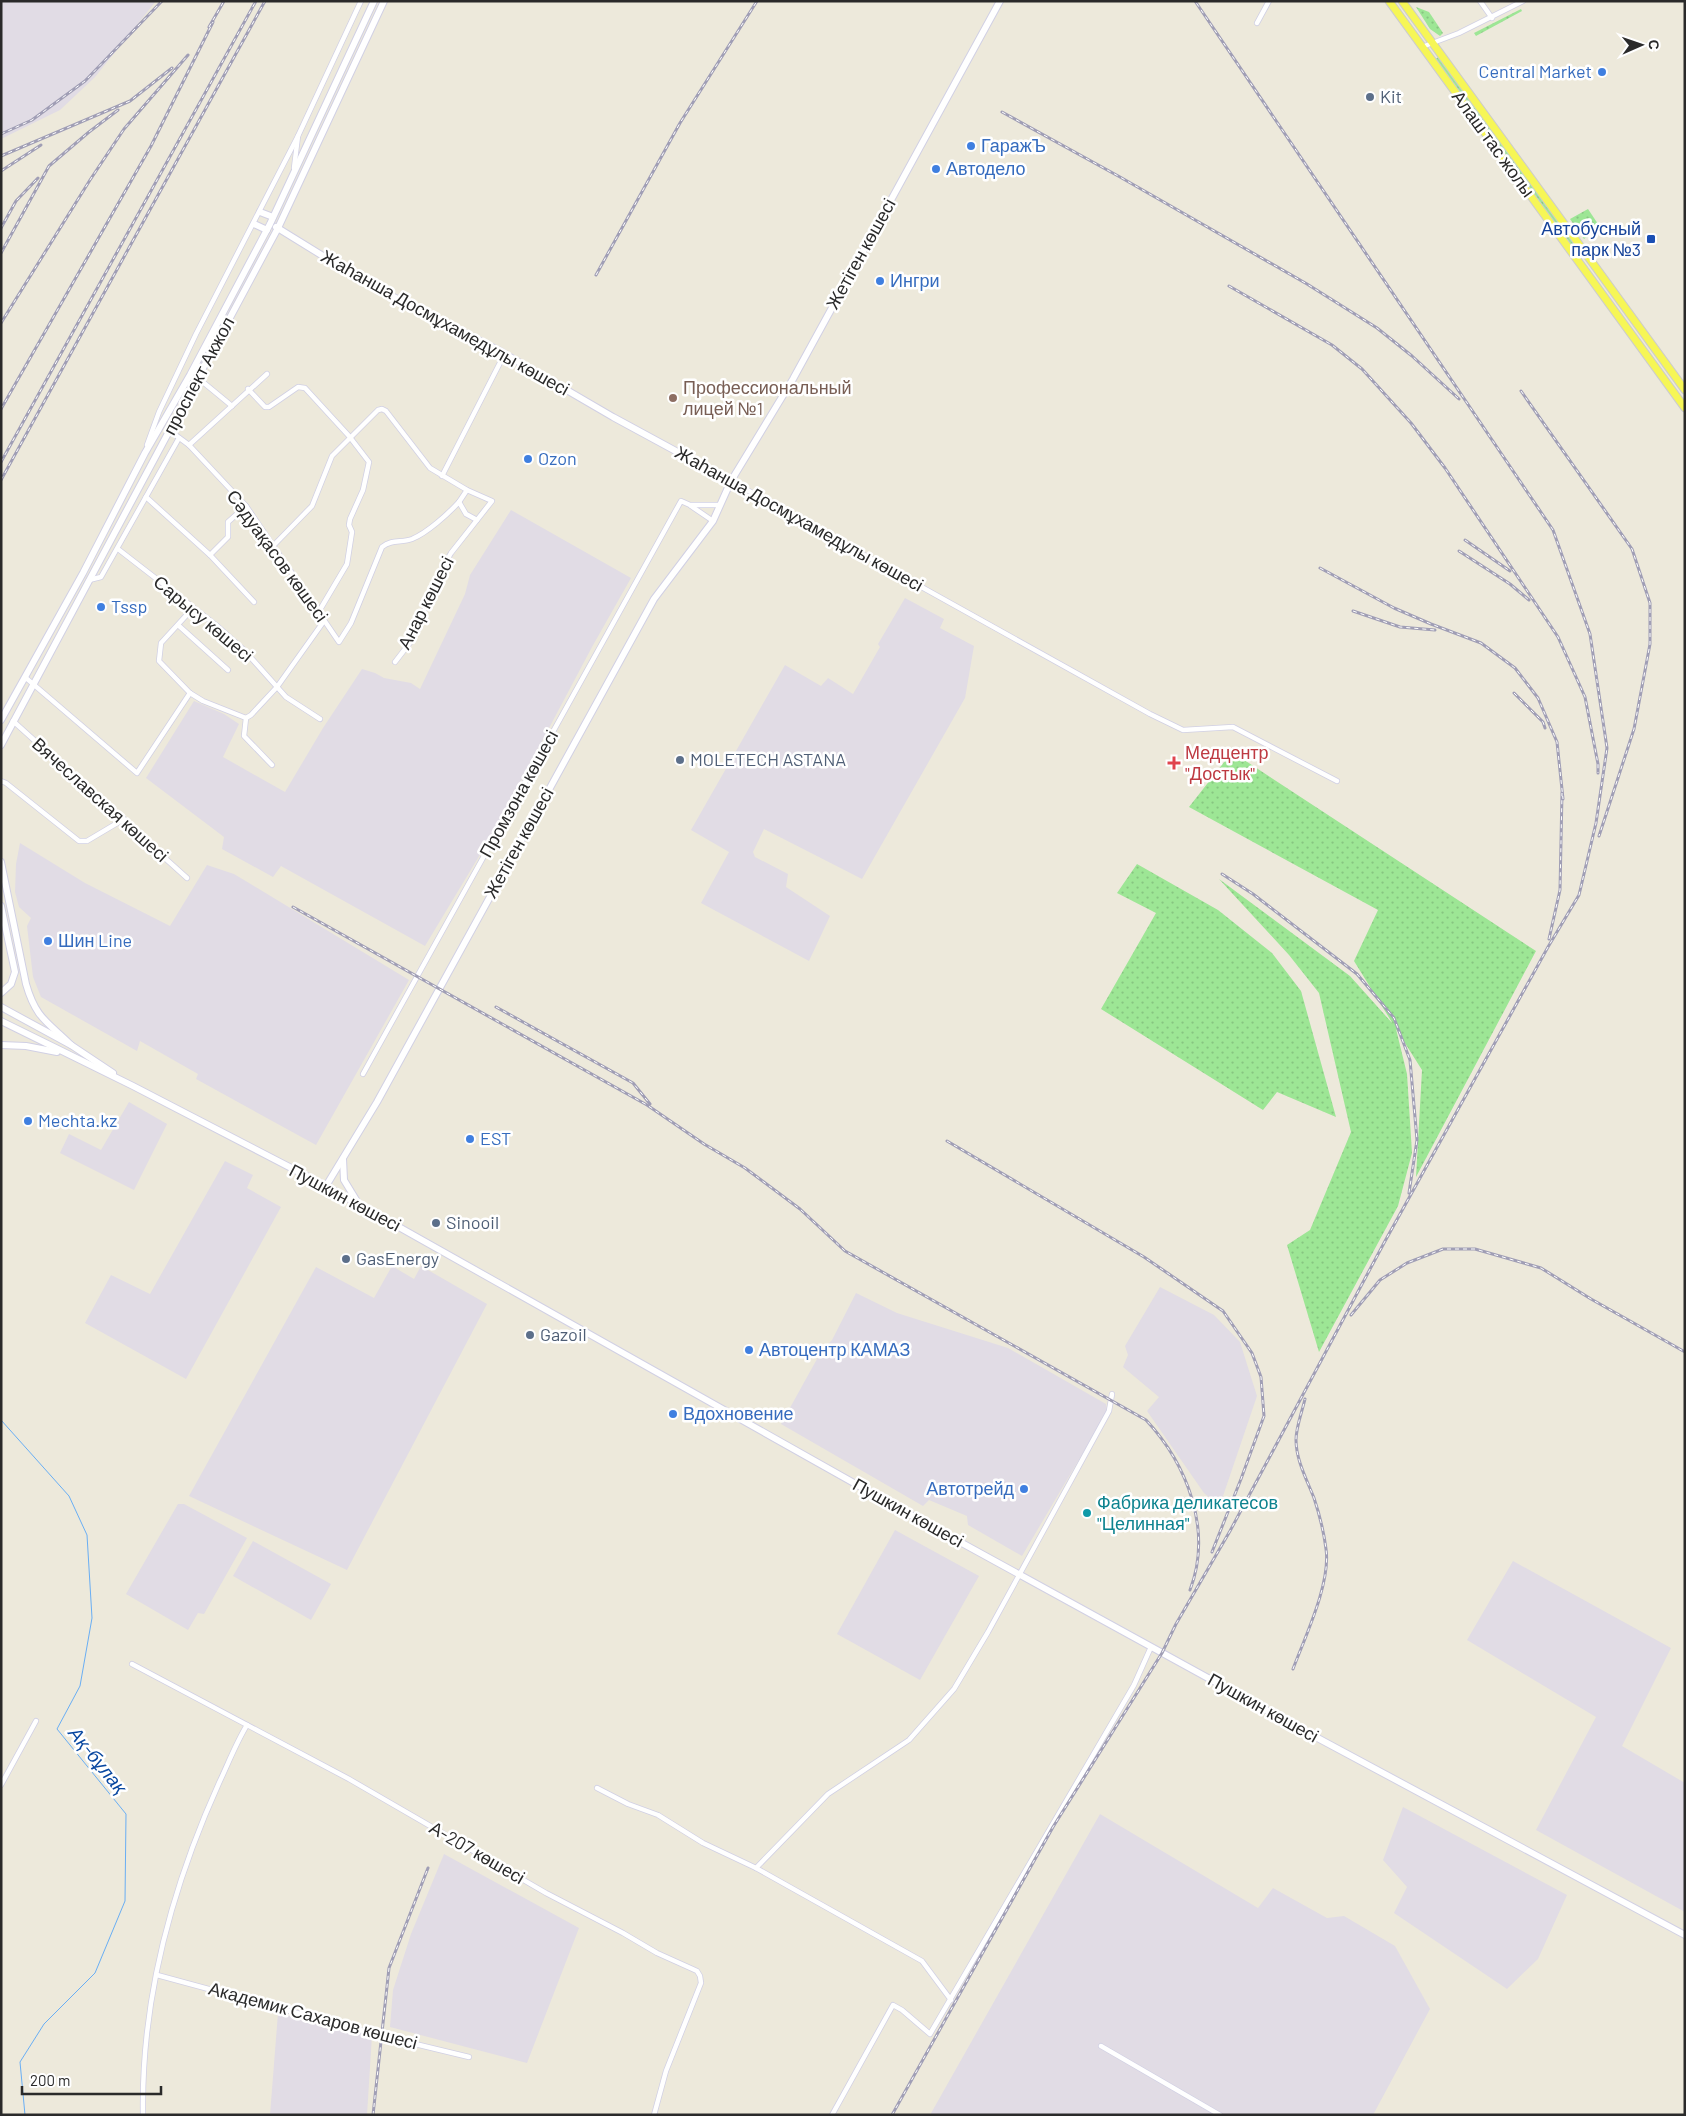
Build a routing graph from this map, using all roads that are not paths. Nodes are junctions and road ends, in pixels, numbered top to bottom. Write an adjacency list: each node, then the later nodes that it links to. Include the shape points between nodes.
1 (361, 1): 14 (street)
2 (374, 1): 15 (main road, проспект Акжол)
3 (384, 1): 19 (main road, проспект Акжол)
4 (1000, 1): 35 (main road, Жетіген көшесі, via 793,379)
5 (1268, 1): 11 (street)
6 (1389, 1): 13 (main road, Алаш тас жолы)
7 (1402, 1): 12 (main road, Алаш тас жолы)
8 (1480, 1): 10 (street)
9 (1523, 1): 10 (street)
10 (1492, 18): 12 (street)
11 (1257, 22)
12 (1433, 44): 13 (street); 20 (main road, Алаш тас жолы)
13 (1422, 48): 21 (main road, Алаш тас жолы)
14 (298, 136): 15 (street); 16 (street)
15 (293, 176): 18 (main road, проспект Акжол)
16 (260, 212): 17 (street); 18 (main road)
17 (254, 224): 18 (main road); 33 (street, via 196,334 150,433)
18 (270, 224): 19 (main road, Жаһанша Досмұхамедұлы көшесі); 33 (main road, проспект Акжол)
19 (278, 228): 22 (main road, Жаһанша Досмұхамедұлы көшесі, via 370,285); 24 (main road, проспект Акжол)
20 (1586, 254): 21 (main road); 26 (main road, Алаш тас жолы)
21 (1577, 261): 28 (main road, Алаш тас жолы)
22 (504, 355): 34 (street); 35 (main road, Жаһанша Досмұхамедұлы көшесі)
23 (267, 374): 25 (street)
24 (198, 378): 27 (street); 29 (main road, проспект Акжол)
25 (248, 389): 27 (street); 30 (street, via 265,407 269,407 298,387 304,388)
26 (1685, 390)
27 (232, 406): 32 (street)
28 (1685, 408)
29 (170, 431): 31 (street, Сәдуақасов көшесі); 47 (main road, проспект Акжол)
30 (350, 436): 34 (street, Анар көшесі, via 382,409 430,468); 44 (street, via 328,462 308,512); 50 (street, via 369,462 363,490 350,519 352,532 347,564)
31 (179, 438): 32 (street, Сәдуақасов көшесі); 37 (street)
32 (188, 445): 41 (street, Сәдуақасов көшесі)
33 (145, 453): 55 (main road, проспект Акжол)
34 (442, 476): 36 (street, Анар көшесі)
35 (731, 481): 40 (main road, Жетіген көшесі); 66 (street, Жаһанша Досмұхамедұлы көшесі, via 1150,714 1183,730 1233,727)
36 (467, 490): 38 (street); 42 (street, Анар көшесі, via 492,501)
37 (146, 497): 45 (street); 46 (street)
38 (458, 502): 42 (street, via 466,514); 51 (street, Сәдуақасов көшесі, via 448,514 416,536 392,541 382,547 351,623 339,642)
39 (690, 505): 40 (street); 43 (street); 77 (street, Промзона көшесі, via 681,501 674,513)
40 (720, 505): 43 (main road, Жетіген көшесі)
41 (246, 506): 44 (street, Сәдуақасов көшесі); 46 (street, via 228,522 228,537)
42 (476, 520): 53 (street, Анар көшесі, via 451,553 412,640)
43 (713, 521): 79 (main road, Жетіген көшесі, via 654,599)
44 (272, 547): 50 (street, Сәдуақасов көшесі)
45 (118, 549): 47 (street, via 101,577); 49 (street, Сарысу көшесі)
46 (210, 555): 48 (street)
47 (89, 580): 56 (main road, проспект Акжол)
48 (254, 602)
49 (193, 608): 52 (street); 57 (street, Сарысу көшесі, via 244,650)
50 (318, 613): 51 (street, Сәдуақасов көшесі)
51 (324, 621): 57 (street)
52 (178, 625): 54 (street); 58 (street, via 161,643 159,660)
53 (394, 662)
54 (228, 670)
55 (26, 678): 56 (street); 59 (main road, проспект Акжол)
56 (33, 684): 58 (street, via 137,773); 62 (main road, проспект Акжол)
57 (277, 686): 60 (street); 61 (street, Сарысу көшесі)
58 (190, 693): 60 (street)
59 (2, 715)
60 (246, 718): 64 (street, via 244,736)
61 (320, 719)
62 (13, 722): 63 (main road, проспект Акжол); 67 (street, Вячеславская көшесі)
63 (1, 745)
64 (272, 765)
65 (1, 781): 67 (street, via 79,841 87,841)
66 (1337, 781)
67 (124, 819): 69 (street, Вячеславская көшесі)
68 (1, 862): 75 (main road, via 32,1002 45,1023)
69 (187, 878)
70 (1, 906): 71 (main road, via 15,972 11,984)
71 (1, 993)
72 (1, 1007): 75 (main road)
73 (1, 1022): 76 (main road)
74 (1, 1045): 76 (main road, via 26,1046)
75 (71, 1046): 78 (main road)
76 (64, 1054): 78 (main road)
77 (363, 1074)
78 (133, 1086): 80 (main road, Пушкин көшесі)
79 (343, 1159): 80 (main road, Жетіген көшесі); 81 (main road, via 344,1180)
80 (326, 1186): 81 (main road, Пушкин көшесі)
81 (360, 1206): 83 (main road, Пушкин көшесі)
82 (1112, 1394): 83 (street, via 1108,1411)
83 (1018, 1574): 84 (main road, Пушкин көшесі); 90 (street, via 954,1688 910,1740 828,1794)
84 (1151, 1647): 91 (main road, Пушкин көшесі); 93 (street, via 1134,1685)
85 (132, 1664): 87 (street, А-207 көшесі)
86 (36, 1721): 88 (street)
87 (247, 1725): 92 (street, via 188,1860); 97 (street, А-207 көшесі, via 657,1953 697,1971 700,1983 666,2071)
88 (1, 1785)
89 (596, 1788): 90 (street, via 658,1815 703,1843)
90 (756, 1868): 93 (street, via 922,1961)
91 (1685, 1935)
92 (157, 1975): 95 (street, Академик Сахаров көшесі, via 382,2036); 96 (street, via 150,2010)
93 (951, 2000): 98 (street, via 930,2034 893,2005)
94 (1100, 2046): 99 (street)
95 (469, 2056)
96 (144, 2115)
97 (654, 2115)
98 (832, 2115)
99 (1220, 2115)

